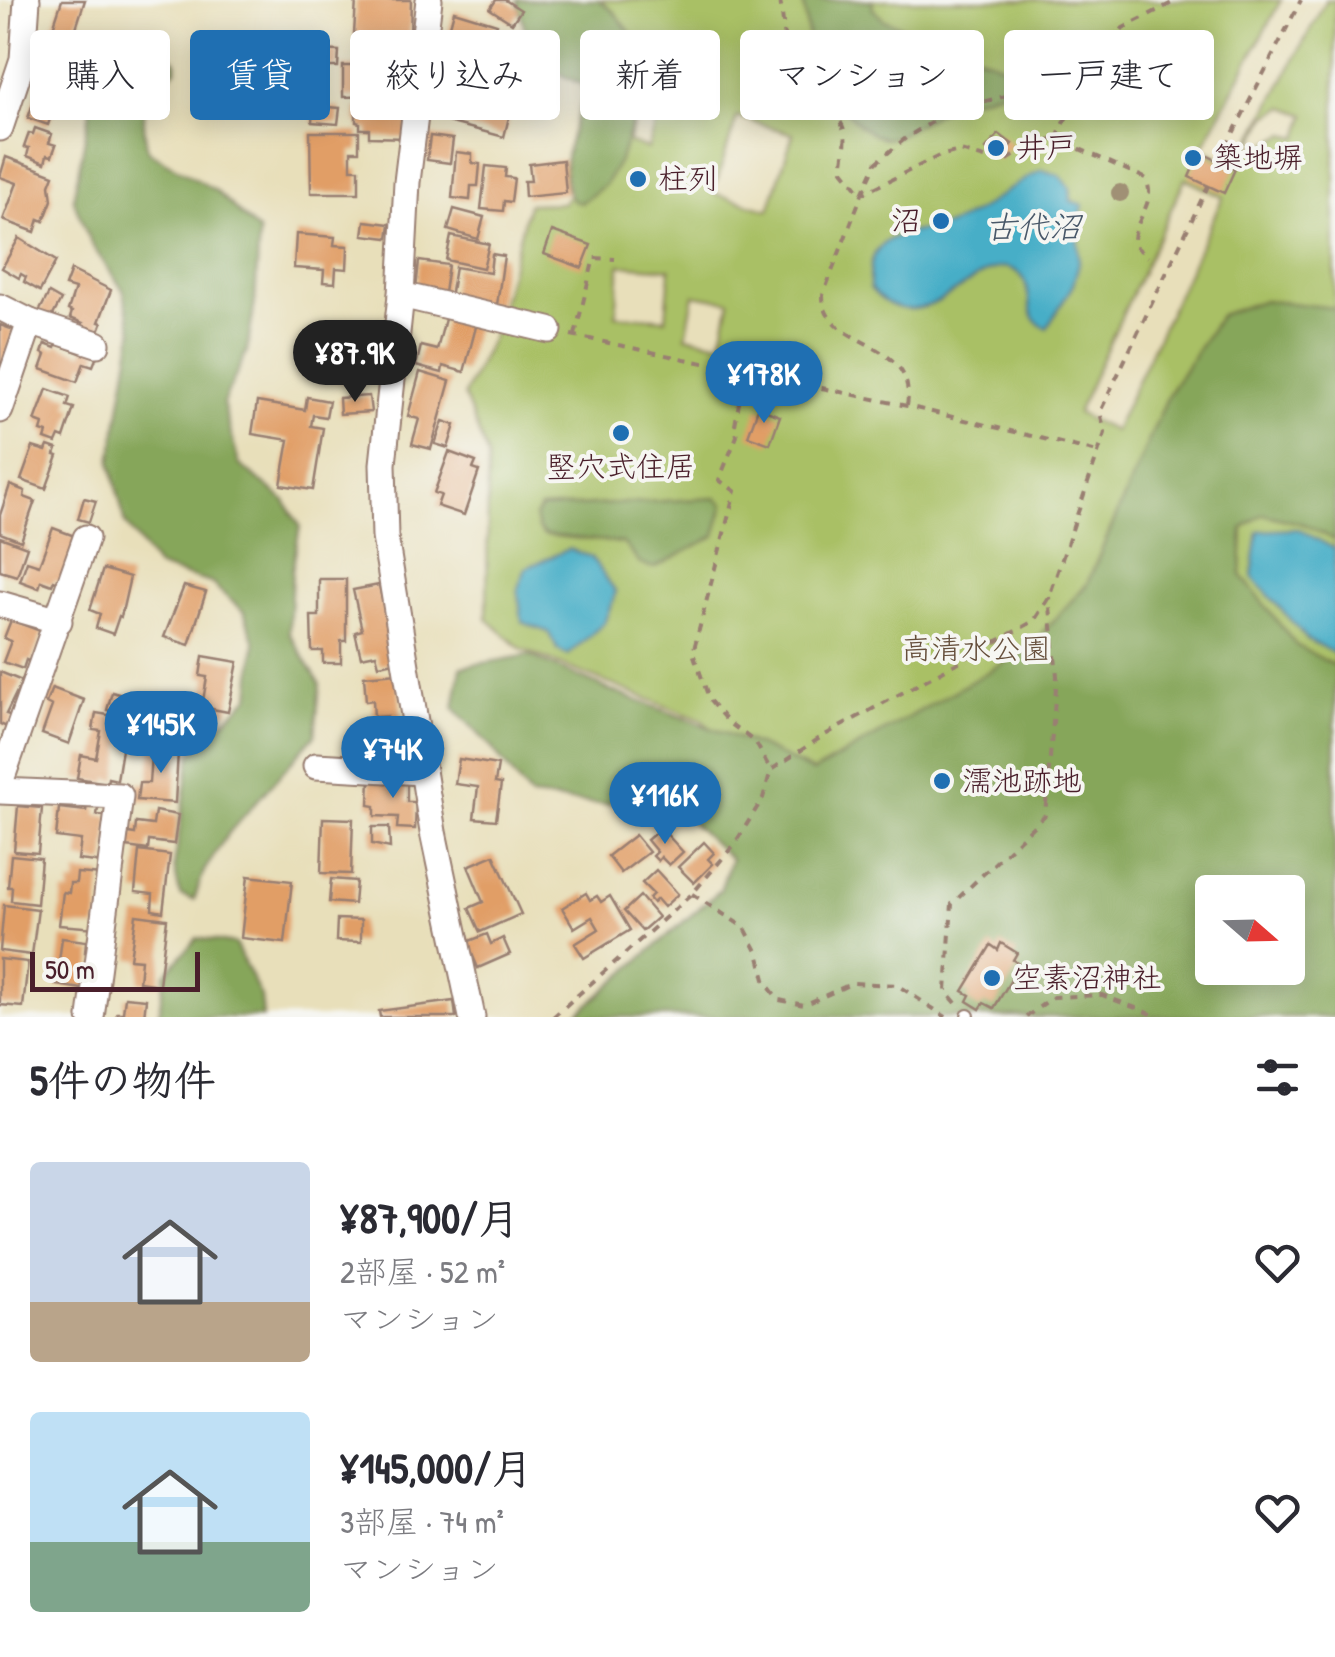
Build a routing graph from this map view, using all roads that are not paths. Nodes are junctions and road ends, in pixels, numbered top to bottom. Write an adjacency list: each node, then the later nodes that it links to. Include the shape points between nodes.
1 (27, 0): 3 (street, via 23,59)
2 (429, 0): 4 (street)
3 (0, 128)
4 (401, 295): 7 (street); 14 (street, via 383,464 386,537)
5 (0, 307): 6 (street)
6 (30, 322): 8 (street); 9 (street)
7 (549, 330)
8 (98, 344)
9 (0, 410)
10 (86, 538): 12 (street)
11 (0, 604): 12 (street)
12 (59, 621): 15 (street)
13 (316, 766): 14 (street)
14 (423, 772): 18 (street)
15 (0, 783)
16 (0, 791): 17 (street, via 120,796)
17 (91, 1017)
18 (472, 1017)

